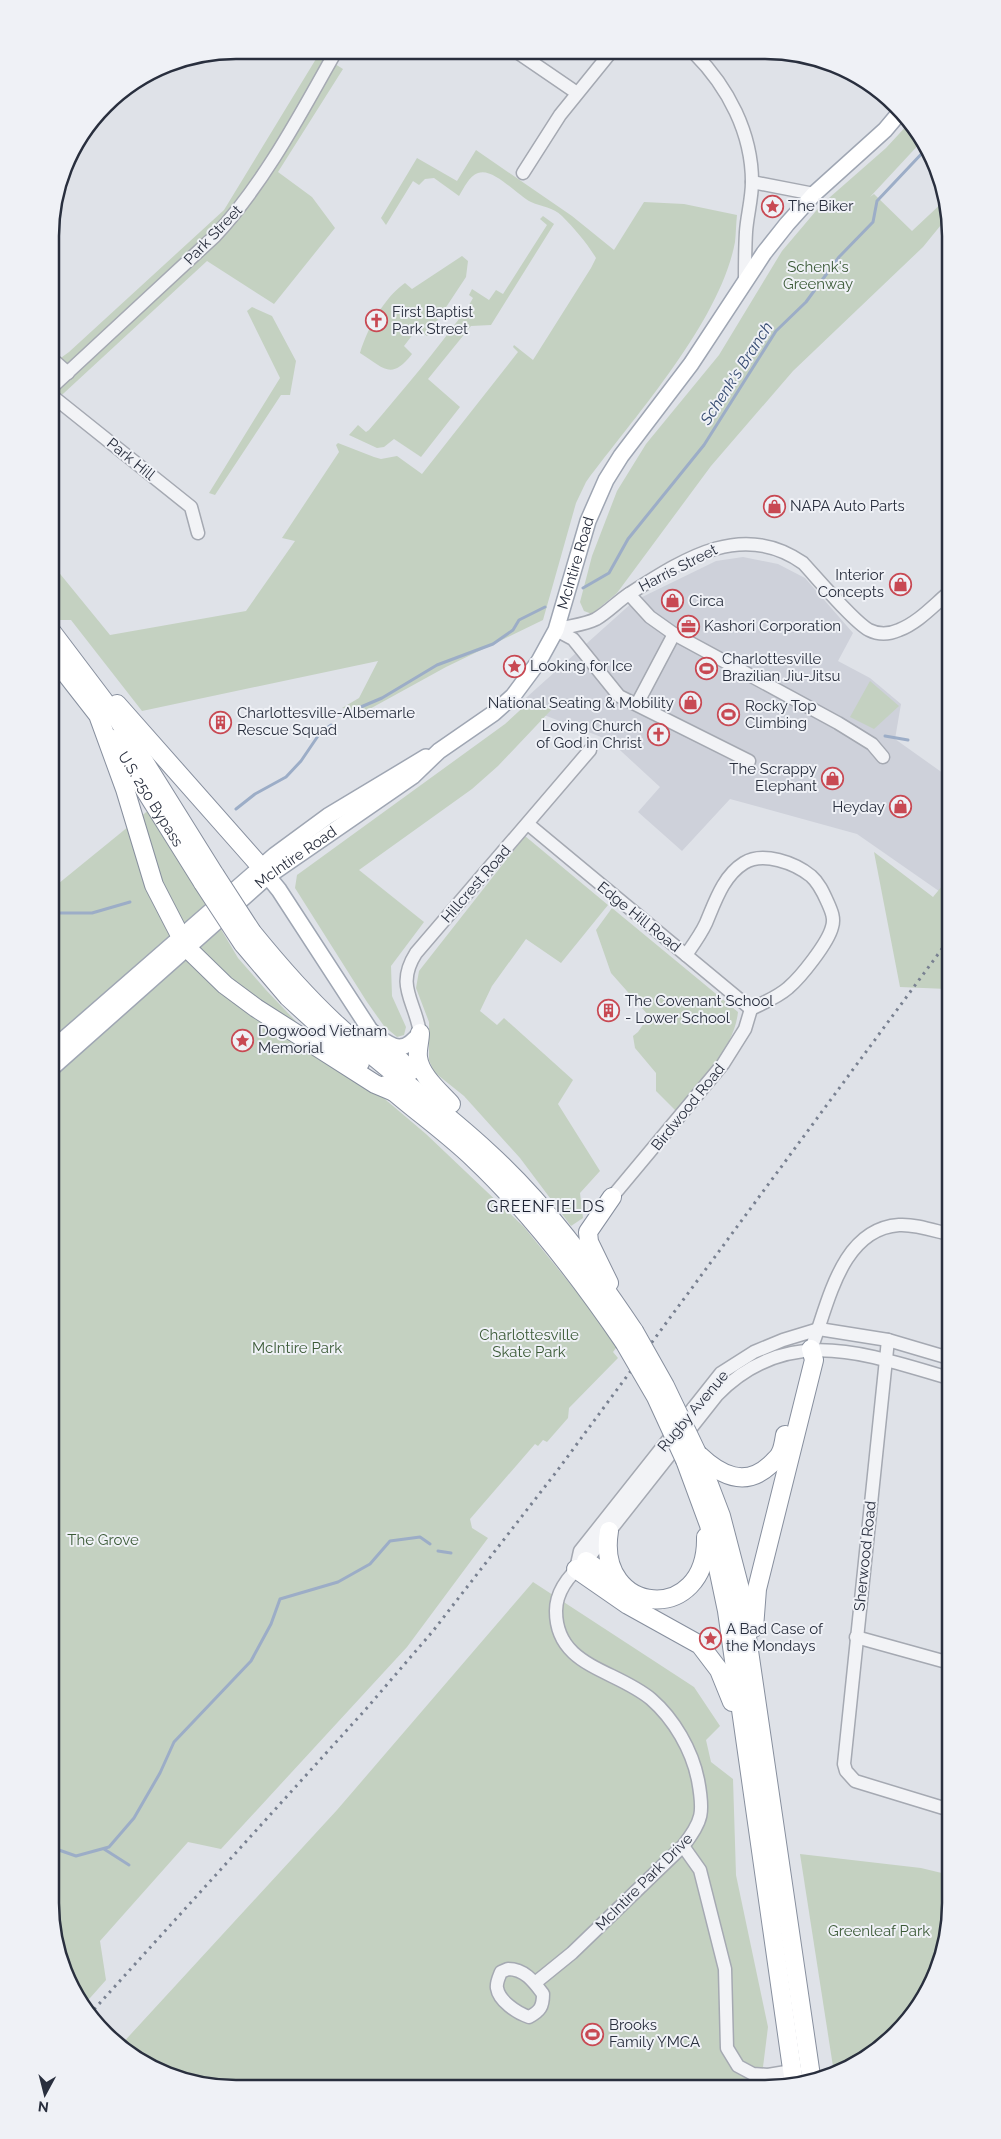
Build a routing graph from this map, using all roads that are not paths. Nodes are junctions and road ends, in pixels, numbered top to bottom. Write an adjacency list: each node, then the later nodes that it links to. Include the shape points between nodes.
1 (332, 59): 12 (street, Park Street, via 300,115 236,214)
2 (527, 59): 5 (street)
3 (605, 59): 5 (street)
4 (699, 59): 8 (street, via 720,83 738,116 750,158)
5 (577, 93): 7 (street)
6 (896, 117): 9 (main road, McIntire Road)
7 (523, 173)
8 (752, 182): 9 (street); 10 (street)
9 (814, 194): 10 (main road, McIntire Road, via 786,224)
10 (745, 282): 18 (main road, McIntire Road, via 692,364 606,480 588,520)
11 (59, 365): 12 (street)
12 (68, 373): 13 (street, Park Street)
13 (59, 381)
14 (59, 401): 15 (street, Park Hill, via 191,507)
15 (198, 533)
16 (629, 594): 17 (street, Harris Street, via 711,549 741,544 766,547 793,556 863,626 877,632 890,633 916,622); 18 (street, Harris Street, via 593,620); 19 (street, via 650,617)
17 (942, 599)
18 (556, 630): 23 (street, via 573,639 619,696); 29 (main road, McIntire Road, via 539,661 513,696 494,713 439,751 410,765 328,816)
19 (674, 634): 23 (street); 26 (street, via 872,744)
20 (59, 652): 22 (highway)
21 (59, 653): 24 (highway)
22 (81, 669): 29 (highway, via 126,712); 30 (highway, via 135,745)
23 (637, 704): 27 (street)
24 (98, 715): 30 (highway, U.S. 250 Bypass); 32 (highway, via 125,788 154,885)
25 (590, 750): 28 (street, Hillcrest Road)
26 (883, 758)
27 (749, 761)
28 (528, 824): 33 (street, Edge Hill Road); 36 (street, Hillcrest Road, via 409,964 406,989)
29 (265, 872): 32 (main road, McIntire Road); 35 (main road)
30 (209, 879): 31 (highway, bridge)
31 (248, 938): 39 (highway); 39 (highway, via 288,998)
32 (183, 943): 37 (main road); 38 (main road); 39 (highway, via 225,985 256,1008 375,1084)
33 (686, 955): 34 (street, Edge Hill Road); 34 (street, via 705,924 721,887 742,863 758,857 768,858 812,876 832,912 833,925 829,936 787,989)
34 (752, 1009): 42 (street, Birdwood Road, via 745,1029 723,1064)
35 (372, 1033): 36 (main road, via 401,1048 411,1044); 40 (highway)
36 (420, 1033): 40 (highway, via 418,1057 421,1066)
37 (59, 1046)
38 (59, 1062)
39 (398, 1085): 41 (highway, via 457,1124); 46 (highway, via 510,1194)
40 (451, 1104): 41 (highway, via 498,1145)
41 (524, 1186): 44 (highway)
42 (612, 1197): 44 (highway, via 589,1229 588,1237)
43 (942, 1233): 45 (street, via 898,1225 868,1237 837,1274)
44 (620, 1311): 46 (highway)
45 (819, 1329): 47 (street, Rugby Avenue); 48 (street); 55 (street, Rugby Avenue, via 754,1352 721,1373 580,1551)
46 (629, 1336): 52 (highway, bridge, via 656,1397); 52 (highway, bridge, via 670,1396)
47 (888, 1340): 49 (street, Rugby Avenue); 50 (street, Sherwood Road)
48 (810, 1349): 50 (street, Rugby Avenue, via 853,1352); 52 (highway, via 802,1361 781,1454 761,1473 738,1477); 54 (street, Rugby Avenue, via 763,1362 722,1389); 58 (highway, via 814,1360 806,1399 757,1589)
49 (942, 1356)
50 (886, 1360): 51 (street, Rugby Avenue); 57 (street, Sherwood Road)
51 (942, 1376)
52 (691, 1457): 53 (highway); 58 (highway, via 732,1552)
53 (705, 1514): 56 (highway, via 705,1561 695,1581 667,1598 644,1598); 60 (highway, via 727,1610)
54 (609, 1531): 55 (street, Rugby Avenue); 56 (highway, via 609,1561)
55 (581, 1565): 56 (highway); 60 (highway, via 652,1620 686,1636 710,1656 727,1687); 62 (street, McIntire Park Drive, via 556,1603 557,1627 563,1643 582,1660 629,1683 660,1707 683,1739 697,1775 702,1814 698,1828)
56 (626, 1589)
57 (856, 1636): 59 (street); 61 (street, Sherwood Road, via 844,1764 846,1771 855,1781)
58 (752, 1659): 64 (highway)
59 (942, 1661)
60 (751, 1784): 65 (highway)
61 (942, 1808)
62 (683, 1846): 63 (street, McIntire Park Drive, via 572,1953); 65 (street, via 700,1870 725,1969 727,2048 738,2066 753,2074)
63 (535, 1983)
64 (811, 2074)
65 (793, 2077)

